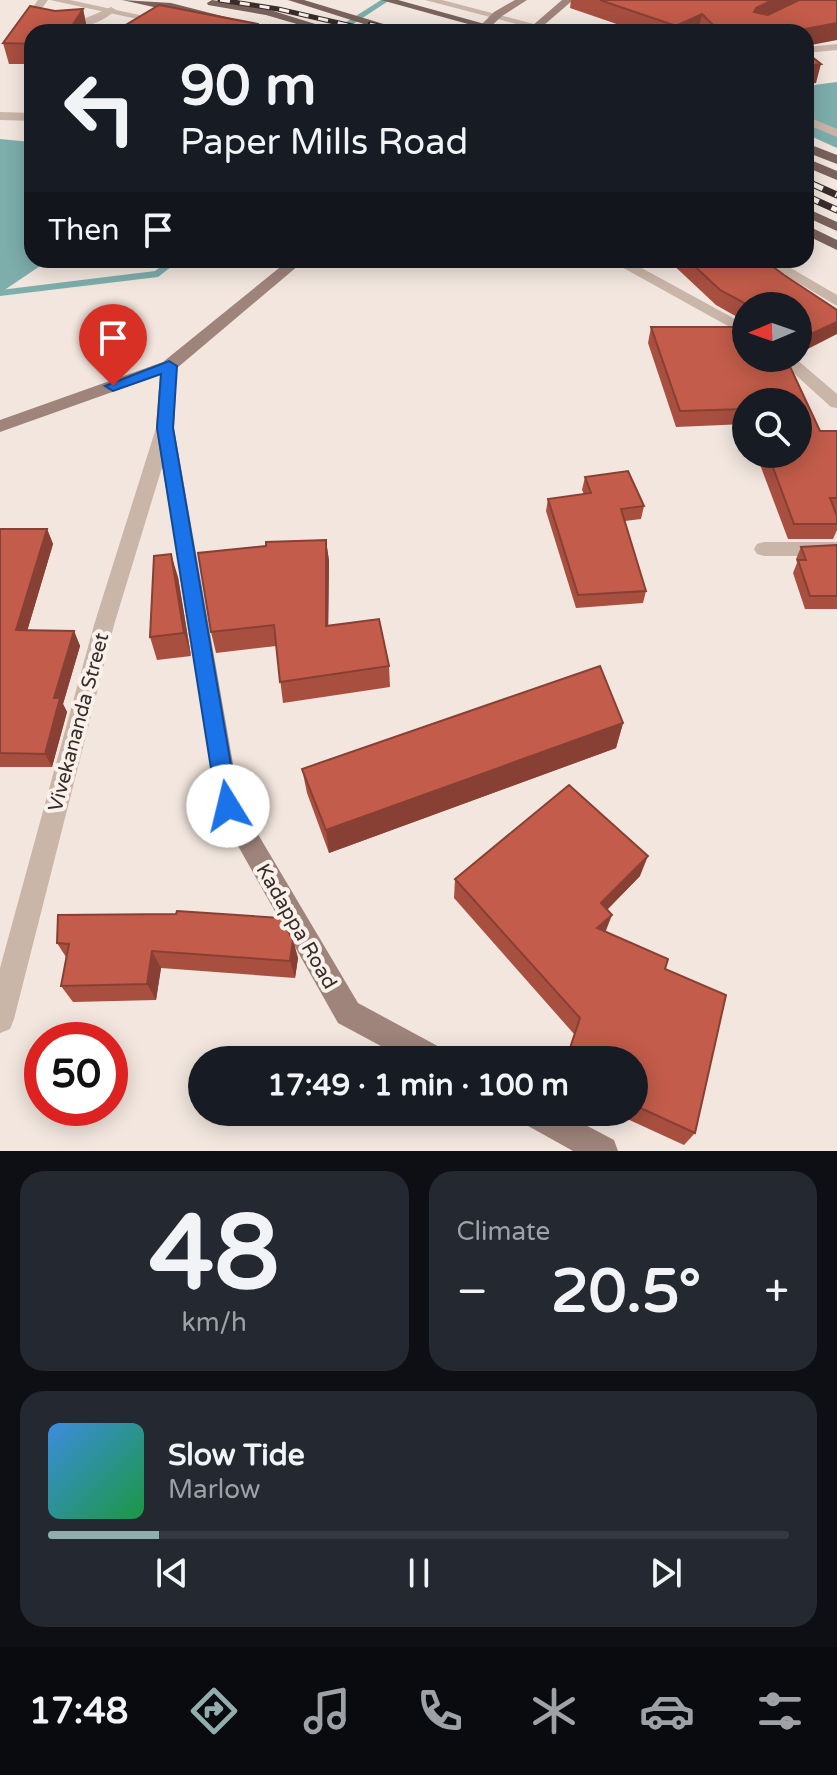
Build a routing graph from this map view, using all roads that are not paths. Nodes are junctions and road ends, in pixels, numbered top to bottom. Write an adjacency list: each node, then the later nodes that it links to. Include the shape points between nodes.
1 (43, 0): 10 (street, via 35,11 47,22 84,24)
2 (55, 0): 10 (street)
3 (127, 0): 13 (main road)
4 (190, 0): 14 (main road)
5 (293, 0): 15 (main road)
6 (386, 0): 16 (main road)
7 (430, 0): 11 (street)
8 (522, 0): 11 (main road)
9 (568, 0): 19 (main road)
10 (111, 10): 12 (street)
11 (498, 14): 17 (main road); 18 (street)
12 (176, 24)
13 (246, 24)
14 (308, 24)
15 (372, 24)
16 (478, 24)
17 (487, 24)
18 (523, 24)
19 (538, 24)
20 (837, 47): 21 (street)
21 (814, 49)
22 (0, 116): 23 (street)
23 (24, 117)
24 (814, 123): 25 (street)
25 (837, 133)
26 (814, 150): 27 (main road)
27 (837, 160)
28 (814, 166): 29 (main road)
29 (837, 176)
30 (814, 216): 31 (main road)
31 (837, 227)
32 (814, 233): 33 (main road)
33 (837, 246)
34 (288, 268): 39 (main road)
35 (631, 268): 38 (street)
36 (781, 268): 37 (street)
37 (837, 301)
38 (732, 323)
39 (169, 366): 42 (main road); 43 (main road, Kadappa Road)
40 (801, 372): 41 (street)
41 (837, 403)
42 (0, 426)
43 (165, 428): 46 (street, Vivekananda Street, via 104,625); 47 (main road, Kadappa Road, via 228,806 348,1013)
44 (764, 549): 45 (street)
45 (837, 549)
46 (0, 1019)
47 (409, 1046)
48 (553, 1126): 49 (main road)
49 (579, 1143): 50 (main road)
50 (603, 1151)

